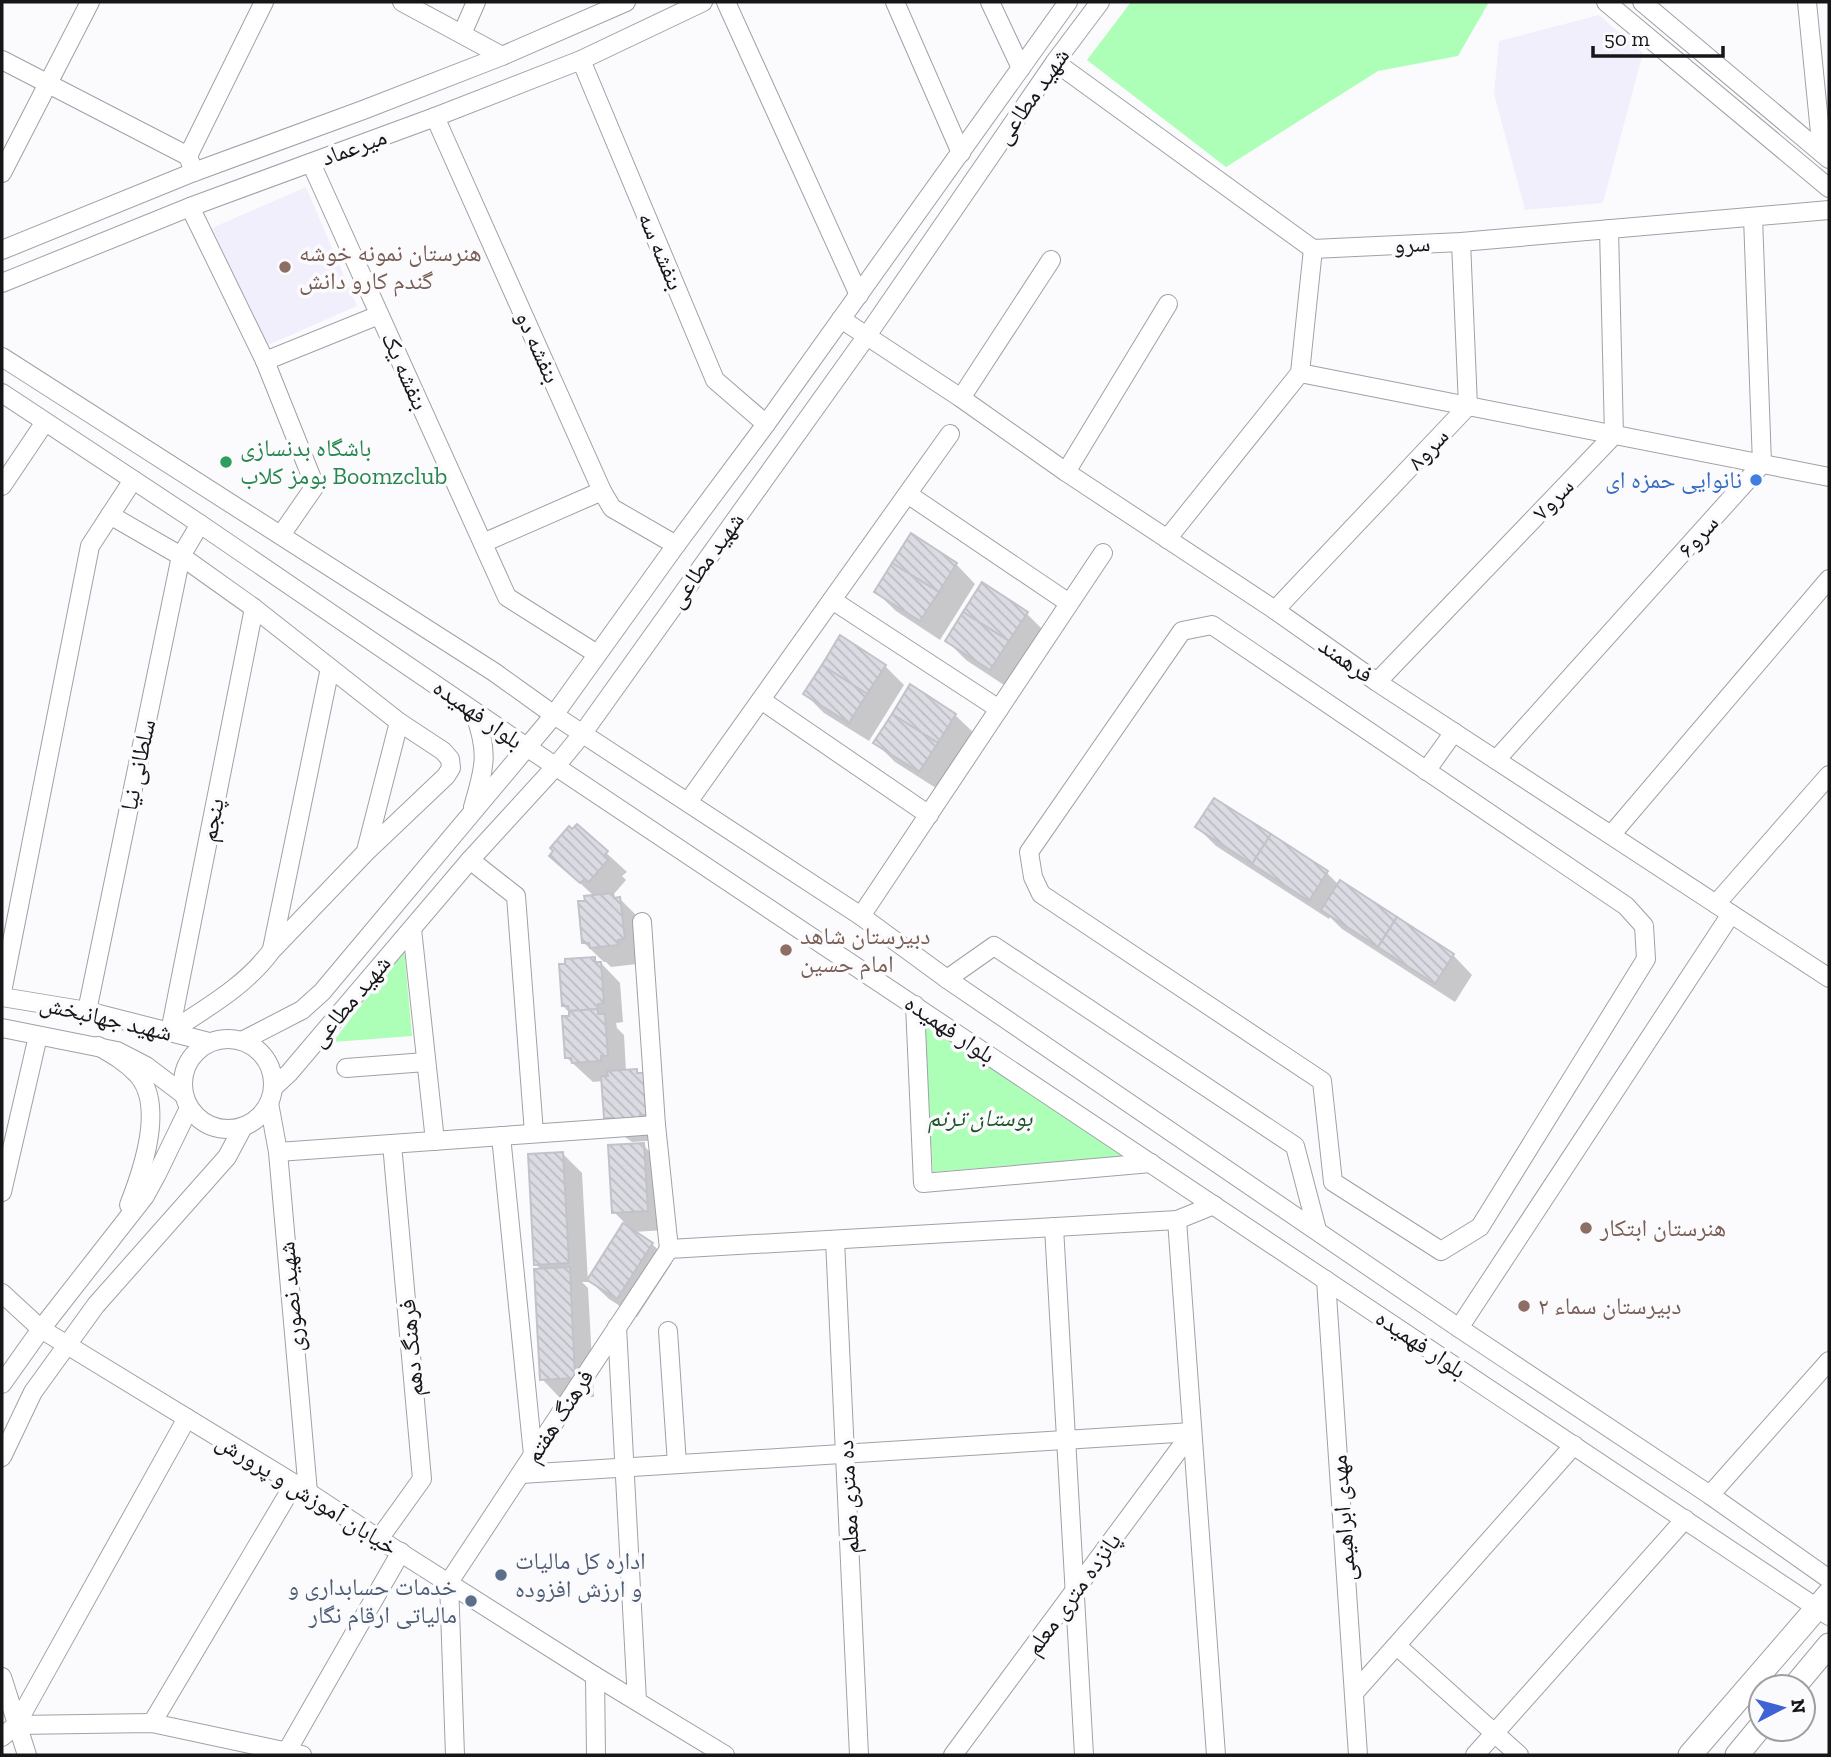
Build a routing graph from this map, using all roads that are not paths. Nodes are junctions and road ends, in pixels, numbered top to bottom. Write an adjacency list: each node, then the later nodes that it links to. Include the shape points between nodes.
1 (90, 2): 22 (street)
2 (264, 2): 27 (street)
3 (402, 2): 15 (street)
4 (476, 2): 15 (street)
5 (626, 2): 16 (street, میرعماد)
6 (703, 2): 18 (street, میرعماد)
7 (726, 2): 41 (street)
8 (895, 2): 24 (street)
9 (990, 2): 21 (street)
10 (1100, 2): 19 (street, شهید مطاعی)
11 (1606, 2): 29 (street)
12 (1642, 2): 25 (street)
13 (1807, 2): 20 (street)
14 (1064, 4): 21 (street, شهید مطاعی)
15 (462, 34): 16 (street)
16 (502, 56): 27 (street, میرعماد, via 350,114)
17 (2, 60): 22 (street)
18 (581, 60): 23 (street, میرعماد); 53 (street, بنفشه سه, via 716,380)
19 (1055, 62): 37 (street); 45 (street, شهید مطاعی)
20 (1821, 64): 25 (street)
21 (1021, 68): 24 (street, شهید مطاعی)
22 (49, 84): 27 (street); 28 (street)
23 (435, 117): 26 (street, میرعماد); 61 (street, بنفشه دو)
24 (961, 153): 41 (street, شهید مطاعی)
25 (1825, 156)
26 (311, 163): 31 (street, میرعماد); 43 (street, بنفشه یک)
27 (191, 164): 30 (street, میرعماد)
28 (2, 173)
29 (1829, 188)
30 (145, 192): 34 (street); 38 (street, میرعماد)
31 (190, 207): 34 (street, میرعماد); 47 (street)
32 (1829, 210): 33 (street, سرو)
33 (1753, 217): 35 (street, سرو); 56 (street)
34 (158, 220): 40 (street, میرعماد)
35 (1609, 229): 36 (street, سرو); 55 (street)
36 (1461, 242): 37 (street, سرو); 51 (street, سرو۸)
37 (1313, 249): 48 (street)
38 (2, 250)
39 (1051, 260): 50 (street)
40 (2, 283)
41 (859, 295): 44 (street, شهید مطاعی)
42 (1168, 304): 57 (street)
43 (379, 315): 47 (street); 67 (street, بنفشه یک)
44 (841, 320): 45 (street, فرهمند); 53 (street, شهید مطاعی)
45 (866, 337): 50 (street, فرهمند); 85 (street, شهید مطاعی)
46 (2, 357): 65 (street, بلوار فهمیده)
47 (265, 361): 65 (street, via 315,486)
48 (1300, 373): 51 (street); 66 (street)
49 (2, 393): 52 (street, بلوار فهمیده)
50 (961, 398): 57 (street, فرهمند)
51 (1468, 406): 55 (street); 75 (street, سرو۸)
52 (45, 422): 59 (street, بلوار فهمیده); 60 (street)
53 (766, 424): 68 (street, شهید مطاعی)
54 (950, 434): 62 (street)
55 (1614, 435): 56 (street); 78 (street, سرو۷)
56 (1762, 464): 58 (street); 87 (street, سرو۶)
57 (1066, 472): 66 (street, فرهمند)
58 (1829, 477)
59 (133, 480): 63 (street); 64 (street, بلوار فهمیده)
60 (2, 486)
61 (602, 491): 67 (street); 68 (street, بنفشه دو, via 612,508)
62 (909, 495): 72 (street); 73 (street)
63 (110, 515): 70 (street); 104 (street, via 90,546)
64 (200, 524): 70 (street, سلطانی نیا); 80 (street, بلوار فهمیده)
65 (281, 535): 82 (street, بلوار فهمیده)
66 (1167, 539): 75 (street, فرهمند)
67 (483, 542): 76 (street, بنفشه یک, via 507,597)
68 (676, 545): 76 (street, شهید مطاعی)
69 (1103, 552): 73 (street)
70 (181, 556): 74 (street); 107 (street, سلطانی نیا)
71 (1829, 579): 94 (street)
72 (832, 600): 79 (street); 81 (street)
73 (1069, 603): 81 (street)
74 (254, 608): 77 (street); 109 (street, پنجم)
75 (1275, 610): 78 (street, فرهمند)
76 (597, 654): 82 (street, شهید مطاعی)
77 (330, 668): 83 (street); 101 (street)
78 (1377, 682): 84 (street, فرهمند)
79 (761, 700): 91 (street); 93 (street)
80 (460, 702): 86 (street, بلوار فهمیده); 92 (street, via 474,712 484,744 482,774)
81 (999, 709): 93 (street)
82 (554, 715): 85 (street, بلوار فهمیده); 86 (street, شهید مطاعی)
83 (399, 722): 95 (street); 95 (street, via 443,751 451,768)
84 (1454, 732): 87 (street, فرهمند); 89 (street)
85 (583, 733): 88 (street, شهید مطاعی); 91 (street, بلوار فهمیده)
86 (527, 748): 88 (street, بلوار فهمیده); 92 (street, شهید مطاعی)
87 (1496, 760): 94 (street, فرهمند)
88 (556, 766): 96 (street, شهید مطاعی); 106 (street, بلوار فهمیده)
89 (1426, 771): 89 (street, via 1626,906 1644,926 1646,959 1480,1227 1441,1251 1333,1182 1322,1081 1041,894 1029,852 1182,631 1212,625)
90 (1829, 775): 97 (street)
91 (688, 802): 98 (street, بلوار فهمیده)
92 (471, 814): 111 (street, شهید مطاعی, via 322,992 302,1010)
93 (929, 815): 98 (street)
94 (1611, 835): 97 (street, فرهمند)
95 (366, 852): 101 (street)
96 (470, 860): 100 (street, شهید مطاعی); 120 (street, via 516,895)
97 (1724, 909): 102 (street, فرهمند); 137 (street)
98 (861, 916): 103 (street, بلوار فهمیده)
99 (642, 922): 118 (street)
100 (412, 929): 114 (street); 116 (street, شهید مطاعی)
101 (272, 950): 109 (street, via 242,982)
102 (1826, 971)
103 (947, 979): 131 (street, بلوار فهمیده); 131 (street, via 994,946 1295,1146)
104 (2, 992)
105 (2, 997): 107 (street, شهید جهانبخش)
106 (915, 1005): 125 (street, بلوار فهمیده); 125 (street, via 923,1183)
107 (87, 1011): 109 (street, شهید جهانبخش)
108 (2, 1028): 110 (street, شهید جهانبخش)
109 (170, 1032): 112 (street, شهید جهانبخش)
110 (38, 1035): 113 (street, شهید جهانبخش); 126 (street)
111 (242, 1041): 112 (street); 116 (street, via 253,1046 268,1064)
112 (209, 1042): 117 (street, via 187,1063 182,1078)
113 (98, 1046): 117 (street, شهید جهانبخش, via 146,1066); 130 (street, via 139,1076 150,1107 143,1164)
114 (426, 1062): 115 (street); 122 (street)
115 (345, 1068)
116 (271, 1095): 119 (street, via 262,1113); 124 (street, شهید نصوری)
117 (186, 1101): 119 (street, via 199,1120 213,1127); 130 (street, via 151,1185)
118 (656, 1125): 120 (street); 133 (street)
119 (243, 1127): 140 (street, via 227,1157 96,1305)
120 (534, 1133): 121 (street)
121 (501, 1136): 122 (street); 148 (street)
122 (435, 1141): 123 (street)
123 (393, 1144): 124 (street); 156 (street, فرهنگ دهم, via 422,1479)
124 (278, 1152): 153 (street, شهید نصوری)
125 (1152, 1163): 127 (street, بلوار فهمیده)
126 (2, 1192)
127 (1214, 1205): 128 (street); 134 (street, بلوار فهمیده)
128 (1177, 1220): 129 (street); 144 (street)
129 (1054, 1227): 132 (street); 145 (street)
130 (118, 1230): 138 (street)
131 (1317, 1230): 137 (street, بلوار فهمیده)
132 (835, 1240): 133 (street); 147 (street, ده متری معلم)
133 (669, 1250): 136 (street, فرهنگ هفتم)
134 (1326, 1280): 146 (street, بلوار فهمیده); 167 (street, مهدی ابراهیمی)
135 (2, 1293): 138 (street, خیابان آموزش و پرورش)
136 (618, 1328): 148 (street, فرهنگ هفتم); 151 (street)
137 (1459, 1328): 154 (street, بلوار فهمیده)
138 (41, 1329): 140 (street, خیابان آموزش و پرورش); 142 (street)
139 (668, 1331): 150 (street)
140 (67, 1345): 143 (street, خیابان آموزش و پرورش); 149 (street, via 33,1392)
141 (1829, 1361): 154 (street)
142 (2, 1384)
143 (187, 1418): 153 (street, خیابان آموزش و پرورش); 170 (street)
144 (1192, 1432): 145 (street); 160 (street, پانزده متری معلم); 181 (street)
145 (1066, 1440): 147 (street); 160 (street)
146 (1574, 1445): 155 (street, بلوار فهمیده); 163 (street)
147 (845, 1454): 150 (street); 178 (street, ده متری معلم)
148 (533, 1455): 152 (street, فرهنگ هفتم)
149 (2, 1457)
150 (677, 1464): 151 (street)
151 (625, 1467): 152 (street); 168 (street)
152 (521, 1474): 159 (street, فرهنگ هفتم)
153 (301, 1488): 156 (street, خیابان آموزش و پرورش); 169 (street)
154 (1710, 1495): 158 (street, بلوار فهمیده)
155 (1685, 1519): 161 (street, بلوار فهمیده); 171 (street)
156 (379, 1539): 157 (street, خیابان آموزش و پرورش)
157 (401, 1552): 159 (street, خیابان آموزش و پرورش); 173 (street)
158 (1829, 1579)
159 (449, 1582): 165 (street, خیابان آموزش و پرورش); 175 (street)
160 (1075, 1591): 179 (street, پانزده متری معلم); 180 (street)
161 (1825, 1606): 185 (main road)
162 (1829, 1645): 164 (main road)
163 (1397, 1646): 167 (street); 171 (street)
164 (1806, 1673)
165 (595, 1676): 168 (street, خیابان آموزش و پرورش); 176 (street)
166 (2, 1677): 170 (street)
167 (1354, 1693): 182 (street, مهدی ابراهیمی)
168 (637, 1701): 177 (street, خیابان آموزش و پرورش)
169 (152, 1723): 170 (street); 173 (street)
170 (16, 1725): 172 (street); 174 (street)
171 (1495, 1733): 183 (street); 184 (street)
172 (2, 1737)
173 (295, 1753)
174 (27, 1755)
175 (455, 1755)
176 (596, 1755)
177 (725, 1755)
178 (859, 1755)
179 (953, 1755)
180 (1084, 1755)
181 (1216, 1755)
182 (1359, 1755)
183 (1475, 1755)
184 (1518, 1755)
185 (1690, 1755)

